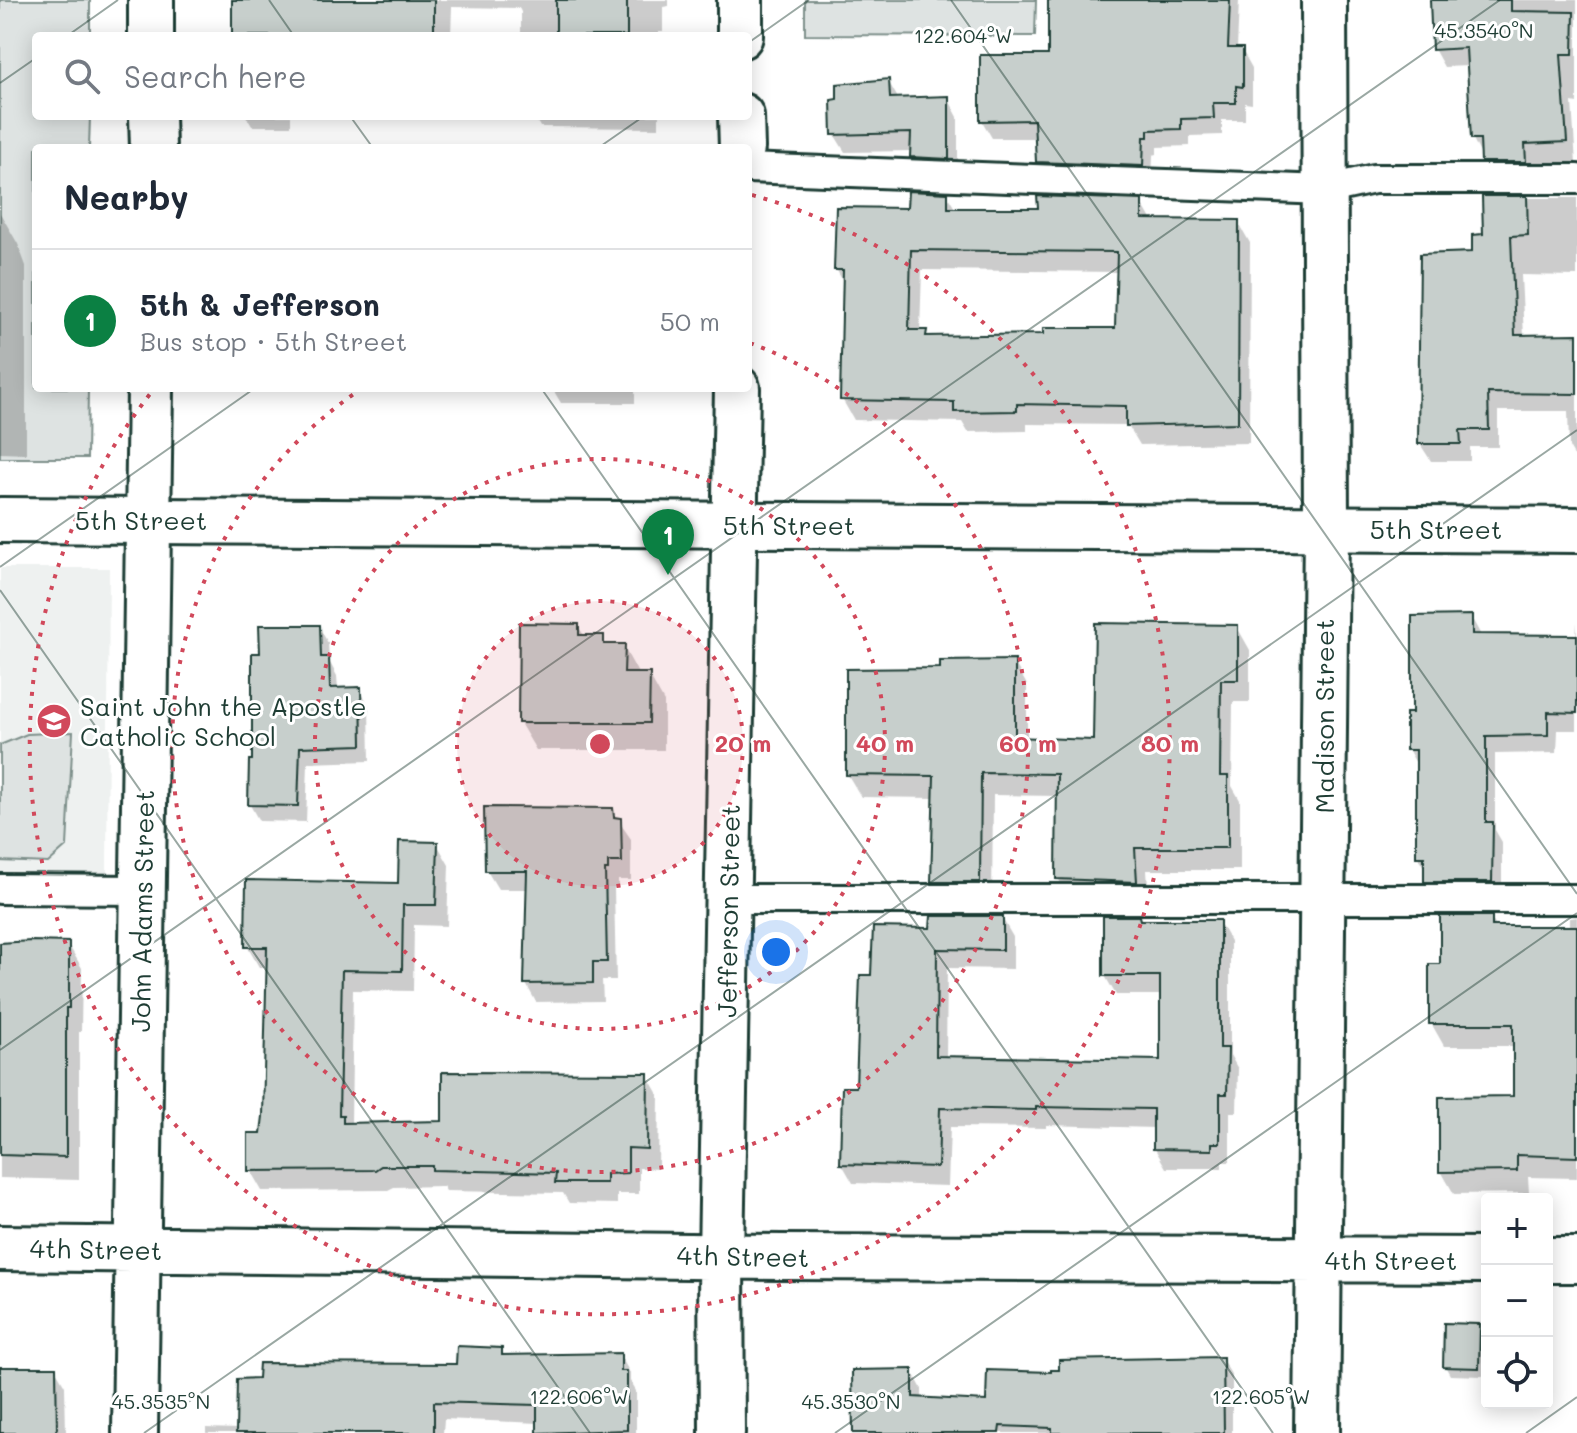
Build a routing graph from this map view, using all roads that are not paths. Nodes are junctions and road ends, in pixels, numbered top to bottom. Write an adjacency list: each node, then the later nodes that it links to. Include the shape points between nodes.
1 (151, 0): 4 (street)
2 (740, 0): 5 (street)
3 (1324, 0): 12 (street, Madison Street)
4 (151, 32)
5 (740, 32)
6 (152, 120): 8 (street)
7 (741, 120): 9 (street)
8 (153, 144)
9 (742, 144)
10 (752, 168): 12 (lane)
11 (1577, 179): 12 (lane, via 1374,179)
12 (1324, 190): 18 (street, Madison Street)
13 (150, 392): 16 (street, John Adams Street)
14 (737, 392): 17 (street, Jefferson Street)
15 (0, 520): 16 (street, 5th Street)
16 (149, 520): 17 (street, 5th Street); 21 (street, John Adams Street)
17 (734, 525): 18 (street, 5th Street); 23 (street, Jefferson Street)
18 (1326, 527): 19 (street, 5th Street); 22 (street, Madison Street)
19 (1577, 530)
20 (0, 889): 21 (lane)
21 (142, 890): 26 (street, John Adams Street)
22 (1322, 898): 23 (lane); 24 (lane); 28 (street, Madison Street)
23 (729, 899): 27 (street, Jefferson Street)
24 (1577, 899)
25 (0, 1248): 26 (street, 4th Street)
26 (136, 1249): 27 (street, 4th Street); 32 (street, John Adams Street)
27 (721, 1256): 28 (street, 4th Street); 33 (street, Jefferson Street)
28 (1318, 1259): 29 (street, 4th Street); 34 (street, Madison Street)
29 (1481, 1260)
30 (1553, 1260): 31 (street)
31 (1577, 1260)
32 (135, 1433)
33 (722, 1433)
34 (1317, 1433)

